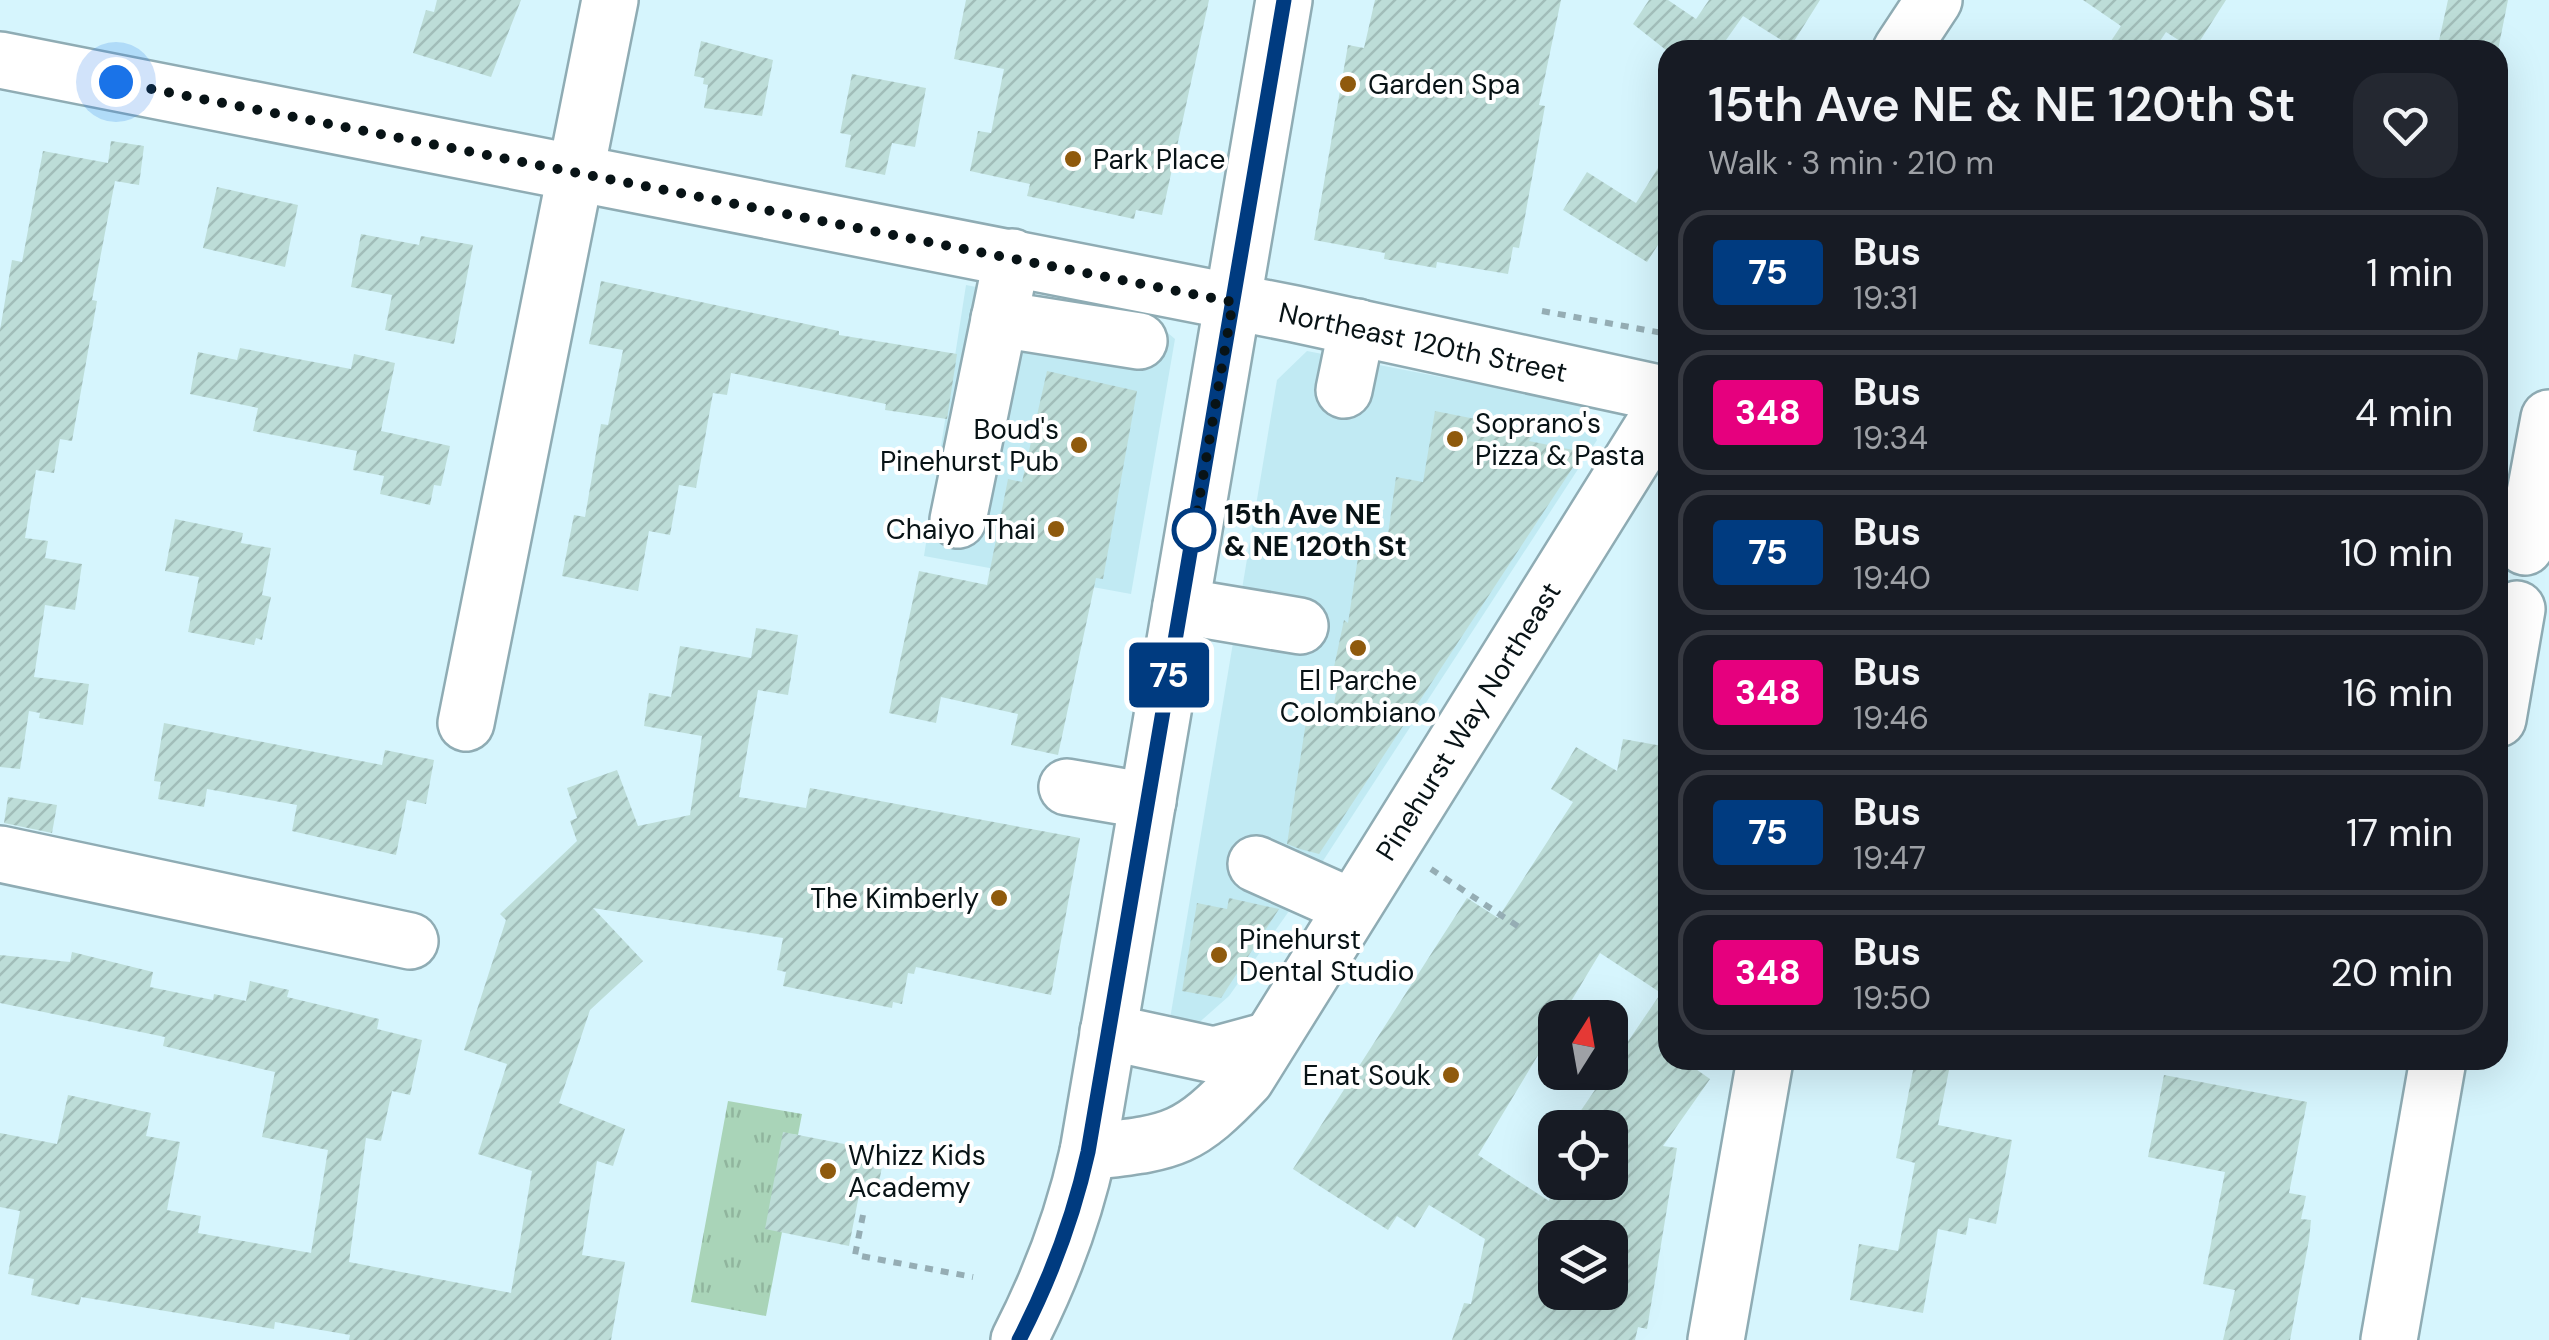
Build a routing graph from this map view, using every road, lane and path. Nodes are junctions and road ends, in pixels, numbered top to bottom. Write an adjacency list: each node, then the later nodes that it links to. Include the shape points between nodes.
1 (610, 0): 6 (street)
2 (1284, 0): 8 (street)
3 (1934, 0): 4 (street)
4 (1908, 40)
5 (0, 60): 6 (street, Northeast 120th Street)
6 (578, 170): 7 (street, Northeast 120th Street); 23 (street)
7 (1012, 257): 8 (street, Northeast 120th Street); 10 (street)
8 (1233, 302): 11 (street, Northeast 120th Street); 20 (street)
9 (1542, 311): 12 (path)
10 (1000, 319): 13 (street); 18 (street)
11 (1356, 327): 14 (street); 15 (street, Northeast 120th Street)
12 (1658, 332)
13 (1139, 341)
14 (1344, 390)
15 (1658, 396)
16 (1658, 414): 29 (street, Pinehurst Way Northeast)
17 (2549, 418): 19 (street)
18 (958, 520)
19 (2522, 578): 22 (street)
20 (1181, 606): 21 (street); 25 (street)
21 (1300, 626)
22 (2508, 660)
23 (466, 723)
24 (1067, 786): 25 (street)
25 (1148, 801): 32 (street)
26 (0, 854): 31 (street)
27 (1256, 864): 29 (street)
28 (1430, 868): 30 (path)
29 (1352, 907): 33 (street, Pinehurst Way Northeast)
30 (1519, 927)
31 (410, 941)
32 (1108, 1032): 33 (street, via 1214,1054); 36 (street)
33 (1269, 1040): 36 (street, Pinehurst Way Northeast, via 1212,1116 1172,1141)
34 (1763, 1070): 40 (street)
35 (2436, 1070): 41 (street)
36 (1088, 1152): 39 (street, via 1052,1276)
37 (863, 1215): 38 (path, via 855,1254)
38 (973, 1277)
39 (1019, 1340)
40 (1716, 1340)
41 (2389, 1340)

